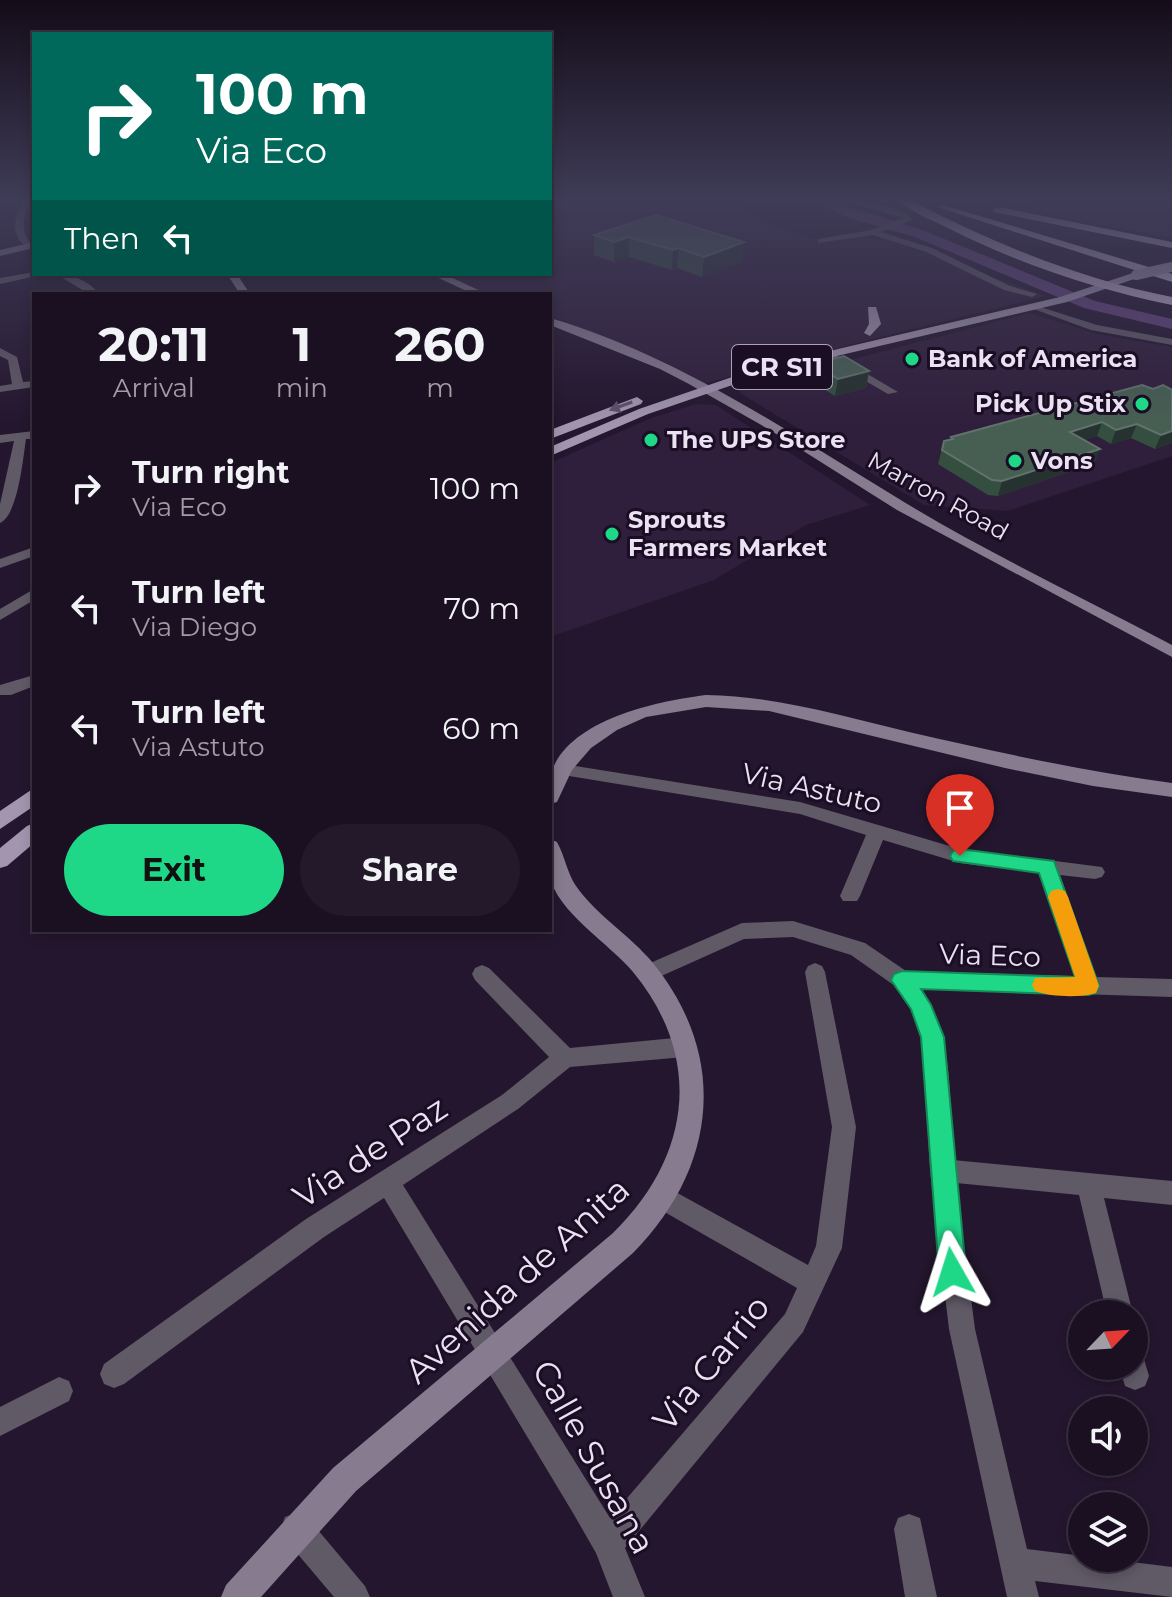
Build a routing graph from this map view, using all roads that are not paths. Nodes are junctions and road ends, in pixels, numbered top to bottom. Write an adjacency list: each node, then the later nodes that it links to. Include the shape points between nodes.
1 (31, 276): 10 (street)
2 (65, 276): 14 (street)
3 (440, 276): 15 (street)
4 (974, 276): 16 (street)
5 (981, 276): 17 (street)
6 (1064, 276): 11 (highway)
7 (1065, 276): 12 (highway)
8 (1134, 276): 12 (main road, CR S11)
9 (1135, 276): 13 (main road, CR S11)
10 (0, 281)
11 (1067, 285): 12 (main road, CR S11)
12 (1084, 287): 13 (highway); 17 (main road, CR S11, via 1059,300)
13 (1106, 288): 18 (highway)
14 (93, 292)
15 (477, 292)
16 (999, 296)
17 (1036, 297): 21 (main road, CR S11); 22 (street, via 1095,328); 24 (main road, CR S11)
18 (1172, 301)
19 (872, 309): 21 (main road, via 875,324)
20 (552, 322): 25 (street, Marron Road)
21 (870, 333): 25 (main road, CR S11)
22 (1172, 342)
23 (0, 351): 27 (street, via 13,359)
24 (828, 355): 29 (main road, CR S11); 30 (street)
25 (693, 381): 29 (street, Marron Road); 31 (main road, CR S11, one-way to 31)
26 (32, 384): 27 (street)
27 (18, 386): 28 (street)
28 (0, 389)
29 (708, 389): 34 (main road, CR S11); 40 (street, Marron Road, via 902,507)
30 (892, 392)
31 (552, 434)
32 (28, 435): 33 (street); 35 (street)
33 (0, 439)
34 (552, 451)
35 (0, 519)
36 (32, 552): 37 (street)
37 (1, 563)
38 (32, 594): 39 (street)
39 (0, 616)
40 (1172, 652)
41 (32, 681): 42 (street)
42 (0, 690)
43 (563, 770): 44 (street, via 578,752 622,720 673,704 724,700 769,705 1093,779); 45 (street); 48 (street, Via Astuto, via 800,808)
44 (1172, 790)
45 (552, 793)
46 (32, 797): 47 (main road)
47 (0, 822)
48 (877, 831): 52 (street, Via Astuto, via 960,856); 54 (street)
49 (32, 833): 51 (main road)
50 (552, 853): 56 (street, Avenida de Anita, via 563,883 594,922)
51 (0, 860)
52 (1047, 866): 53 (street, Via Astuto); 59 (street)
53 (1095, 872)
54 (850, 896)
55 (815, 972): 68 (street, Via Carrio, via 844,1127 829,1248)
56 (648, 973): 58 (street, via 742,931 793,929 858,949); 61 (street, Avenida de Anita)
57 (482, 974): 62 (street)
58 (902, 980): 59 (street, Via Eco); 63 (street, via 921,1005 933,1037)
59 (1088, 986): 60 (street, Via Eco)
60 (1172, 988)
61 (685, 1047): 62 (street); 67 (street, Avenida de Anita, via 691,1075 688,1132)
62 (565, 1058): 64 (street, Via de Paz, via 510,1102)
63 (942, 1170): 65 (street); 77 (street, via 962,1329)
64 (388, 1182): 70 (street, Calle Susana); 71 (street, Via de Paz, via 315,1228)
65 (1089, 1185): 66 (street); 69 (street)
66 (1172, 1193)
67 (663, 1198): 68 (street); 70 (street, Avenida de Anita, via 643,1223)
68 (814, 1283): 76 (street, Via Carrio, via 794,1323)
69 (1117, 1300)
70 (494, 1354): 74 (street, Avenida de Anita, via 359,1465); 76 (street, Calle Susana)
71 (114, 1374)
72 (59, 1391): 73 (street)
73 (0, 1422)
74 (296, 1528): 79 (street, Avenida de Anita); 80 (street)
75 (909, 1529): 82 (street)
76 (608, 1544): 81 (street, Calle Susana)
77 (1016, 1563): 78 (street); 83 (street)
78 (1172, 1583)
79 (238, 1597)
80 (354, 1597)
81 (629, 1597)
82 (921, 1597)
83 (1023, 1597)

